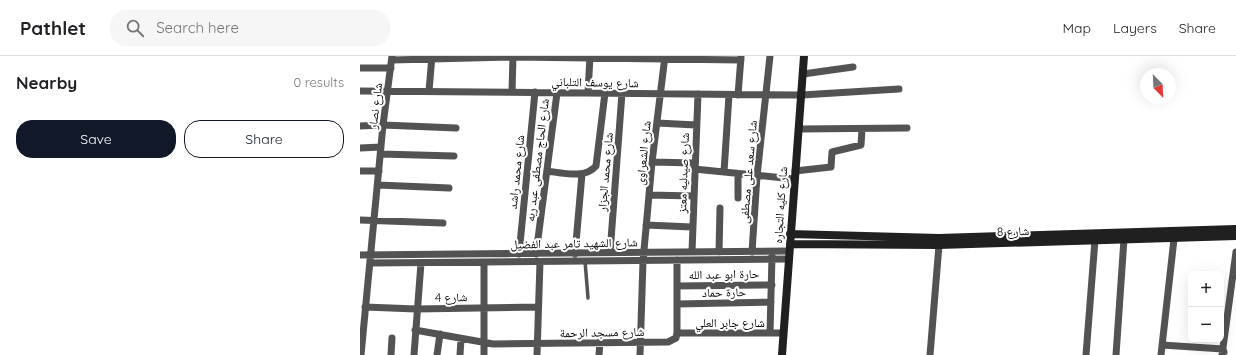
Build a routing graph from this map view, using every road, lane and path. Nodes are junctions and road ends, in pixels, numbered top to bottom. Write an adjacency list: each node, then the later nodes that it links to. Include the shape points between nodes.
1 (770, 56): 27 (street, شارع سعد على مصطفى)
2 (804, 56): 12 (street, شارع كليه التجاره)
3 (513, 57): 4 (street); 7 (street); 17 (street)
4 (590, 57): 5 (street); 20 (street)
5 (665, 57): 8 (street); 23 (street, شارع الشعراوى)
6 (392, 58): 7 (street); 11 (street, شارع نصار)
7 (432, 58): 16 (street)
8 (741, 58): 26 (street)
9 (854, 67): 12 (street)
10 (360, 68): 11 (street)
11 (391, 68): 15 (street, شارع نصار)
12 (803, 74): 28 (street, شارع كليه التجاره)
13 (899, 89): 28 (street, شارع يوسف التلباني)
14 (360, 91): 15 (street, شارع يوسف التلباني)
15 (388, 91): 16 (street, شارع يوسف التلباني); 30 (street, شارع نصار)
16 (429, 91): 17 (street, شارع يوسف التلباني)
17 (512, 92): 18 (street, شارع يوسف التلباني)
18 (535, 92): 19 (street, شارع يوسف التلباني); 77 (street, شارع محمد راشد)
19 (557, 93): 20 (street, شارع يوسف التلباني); 44 (street, شارع الحاج مصطفى عبد ربه)
20 (588, 93): 21 (street, شارع يوسف التلباني)
21 (605, 93): 22 (street, شارع يوسف التلباني); 46 (street, via 596,166 590,172)
22 (622, 93): 23 (street, شارع يوسف التلباني); 76 (street, شارع محمد الجزار)
23 (661, 94): 24 (street, شارع يوسف التلباني); 29 (street, شارع الشعراوى)
24 (698, 94): 25 (street, شارع يوسف التلباني); 31 (street, شارع صيدليه معتز)
25 (729, 94): 26 (street, شارع يوسف التلباني); 45 (street)
26 (738, 95): 27 (street, شارع يوسف التلباني)
27 (766, 95): 28 (street, شارع يوسف التلباني); 49 (street, شارع سعد على مصطفى)
28 (802, 95): 36 (street, شارع كليه التجاره)
29 (657, 122): 31 (street); 40 (street, شارع الشعراوى)
30 (383, 125): 32 (street); 33 (street); 38 (street, شارع نصار)
31 (696, 125): 41 (street, شارع صيدليه معتز)
32 (360, 126)
33 (456, 128)
34 (862, 128): 35 (street); 36 (street); 48 (street, via 861,145 832,152 831,167)
35 (907, 128)
36 (799, 129): 48 (street, شارع كليه التجاره)
37 (360, 148): 38 (street)
38 (381, 151): 39 (street); 43 (street, شارع نصار)
39 (454, 156)
40 (652, 162): 41 (street); 52 (street, شارع الشعراوى)
41 (694, 166): 45 (street); 53 (street, شارع صيدليه معتز)
42 (360, 171): 43 (street)
43 (379, 171): 50 (street, شارع نصار)
44 (547, 171): 46 (street); 78 (street, شارع الحاج مصطفى عبد ربه)
45 (724, 172): 47 (street)
46 (582, 174): 79 (street)
47 (738, 174): 49 (street); 54 (street)
48 (794, 175): 49 (street); 62 (street, شارع كليه التجاره)
49 (757, 176): 72 (street, شارع سعد على مصطفى)
50 (378, 185): 51 (street); 57 (street, شارع نصار)
51 (449, 188)
52 (649, 195): 53 (street); 59 (street, شارع الشعراوى)
53 (693, 196): 60 (street, شارع صيدليه معتز)
54 (738, 198)
55 (720, 208): 71 (street)
56 (360, 220): 57 (street)
57 (375, 220): 58 (street); 81 (street, شارع نصار)
58 (444, 222)
59 (646, 225): 60 (street); 82 (street, شارع الشعراوى)
60 (692, 227): 70 (street, شارع صيدليه معتز)
61 (1236, 229): 63 (street, شارع 8)
62 (790, 234): 67 (street, شارع 8); 74 (street, شارع كليه التجاره)
63 (1154, 235): 65 (street, شارع 8); 66 (street, شارع 8); 67 (street, شارع 8)
64 (1236, 236): 66 (street, شارع 8)
65 (1124, 239): 68 (street, شارع 8); 125 (street)
66 (1174, 239): 111 (street)
67 (973, 240): 68 (street, شارع 8); 69 (street, شارع 8)
68 (1094, 240): 124 (street)
69 (939, 245): 74 (street, شارع 8); 123 (street)
70 (692, 252): 71 (street, شارع الشهيد تامر عبد الفضيل); 82 (street, شارع الشهيد تامر عبد الفضيل)
71 (719, 252): 72 (street, شارع الشهيد تامر عبد الفضيل)
72 (752, 252): 73 (street, شارع الشهيد تامر عبد الفضيل)
73 (772, 252): 74 (street, شارع الشهيد تامر عبد الفضيل); 83 (street)
74 (789, 252): 83 (street, شارع الشهيد تامر عبد الفضيل); 102 (street, شارع كليه التجاره)
75 (1236, 252): 112 (street)
76 (610, 253): 79 (street, شارع الشهيد تامر عبد الفضيل); 82 (street, شارع الشهيد تامر عبد الفضيل)
77 (519, 254): 78 (street, شارع الشهيد تامر عبد الفضيل); 81 (street, شارع الشهيد تامر عبد الفضيل)
78 (536, 254): 79 (street, شارع الشهيد تامر عبد الفضيل)
79 (575, 254)
80 (360, 255): 81 (street, شارع الشهيد تامر عبد الفضيل)
81 (372, 255): 88 (street, شارع نصار)
82 (643, 257): 84 (street, شارع الشهيد تامر عبد الفضيل); 85 (street, شارع الشهيد تامر عبد الفضيل); 108 (street, شارع الشعراوى)
83 (772, 259): 84 (street, شارع الشهيد تامر عبد الفضيل); 90 (street)
84 (677, 260): 91 (street)
85 (585, 261): 87 (street, شارع الشهيد تامر عبد الفضيل); 92 (lane)
86 (484, 262): 87 (street, شارع الشهيد تامر عبد الفضيل); 89 (street, شارع الشهيد تامر عبد الفضيل); 97 (street)
87 (540, 262): 96 (street)
88 (370, 263): 89 (street, شارع الشهيد تامر عبد الفضيل); 95 (street, شارع نصار)
89 (421, 263): 98 (street)
90 (772, 285): 91 (street, حارة ابو عبد الله); 93 (street)
91 (677, 286): 94 (street)
92 (588, 298)
93 (771, 302): 94 (street, حارة حماد); 101 (street)
94 (677, 304): 100 (street)
95 (365, 307): 98 (street, شارع 4); 104 (street, شارع نصار)
96 (538, 307): 97 (street, شارع 4); 110 (street)
97 (484, 308): 98 (street, شارع 4); 109 (street)
98 (416, 309): 99 (street)
99 (415, 330): 103 (street, شارع مسجد الرحمة); 115 (street)
100 (677, 333): 101 (street, شارع جابر العلي); 108 (street, شارع مسجد الرحمة, via 676,338 668,342)
101 (770, 333): 102 (street, شارع جابر العلي)
102 (783, 333): 122 (street, شارع كليه التجاره)
103 (440, 334): 106 (street, شارع مسجد الرحمة); 116 (street)
104 (361, 337): 113 (street, شارع نصار)
105 (392, 338): 114 (street)
106 (461, 339): 109 (street, شارع مسجد الرحمة); 117 (street)
107 (600, 342): 108 (street, شارع مسجد الرحمة); 110 (street, شارع مسجد الرحمة); 120 (street)
108 (640, 342): 121 (street, شارع الشعراوى)
109 (484, 343): 110 (street, شارع مسجد الرحمة); 118 (street)
110 (537, 344): 119 (street)
111 (1162, 345): 112 (street); 126 (street)
112 (1224, 353)
113 (361, 355)
114 (391, 355)
115 (414, 355)
116 (437, 355)
117 (460, 355)
118 (484, 355)
119 (537, 355)
120 (599, 355)
121 (640, 355)
122 (782, 355)
123 (930, 355)
124 (1086, 355)
125 (1116, 355)
126 (1161, 355)

